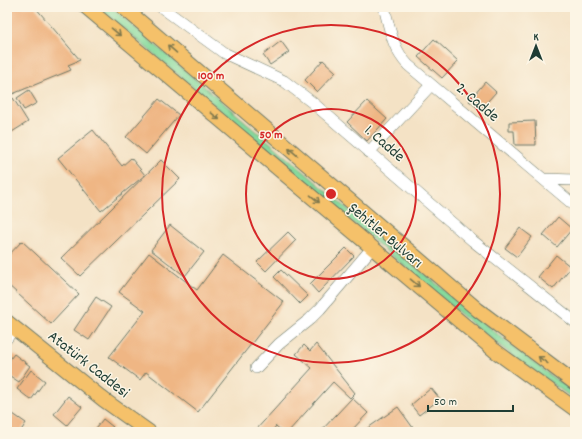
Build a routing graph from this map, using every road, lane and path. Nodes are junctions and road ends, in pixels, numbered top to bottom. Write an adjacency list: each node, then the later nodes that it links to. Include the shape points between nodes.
1 (86, 7): 10 (main road, Şehitler Bulvarı, one-way to 10)
2 (123, 7): 14 (main road, Şehitler Bulvarı, one-way to 2, via 478,310)
3 (161, 7): 6 (street, 1. Cadde, via 224,53 293,87)
4 (384, 7): 5 (street, 2. Cadde, via 400,56)
5 (432, 85): 6 (street); 7 (street, 2. Cadde)
6 (369, 152): 11 (street, 1. Cadde, via 472,241)
7 (543, 178): 8 (street); 9 (street, 2. Cadde)
8 (575, 180)
9 (575, 206)
10 (372, 248): 13 (street, via 320,309 279,344); 15 (main road, Şehitler Bulvarı, one-way to 15, via 494,350)
11 (575, 322)
12 (9, 329): 16 (main road, Atatürk Caddesi)
13 (256, 368)
14 (575, 383)
15 (575, 409)
16 (149, 432)

